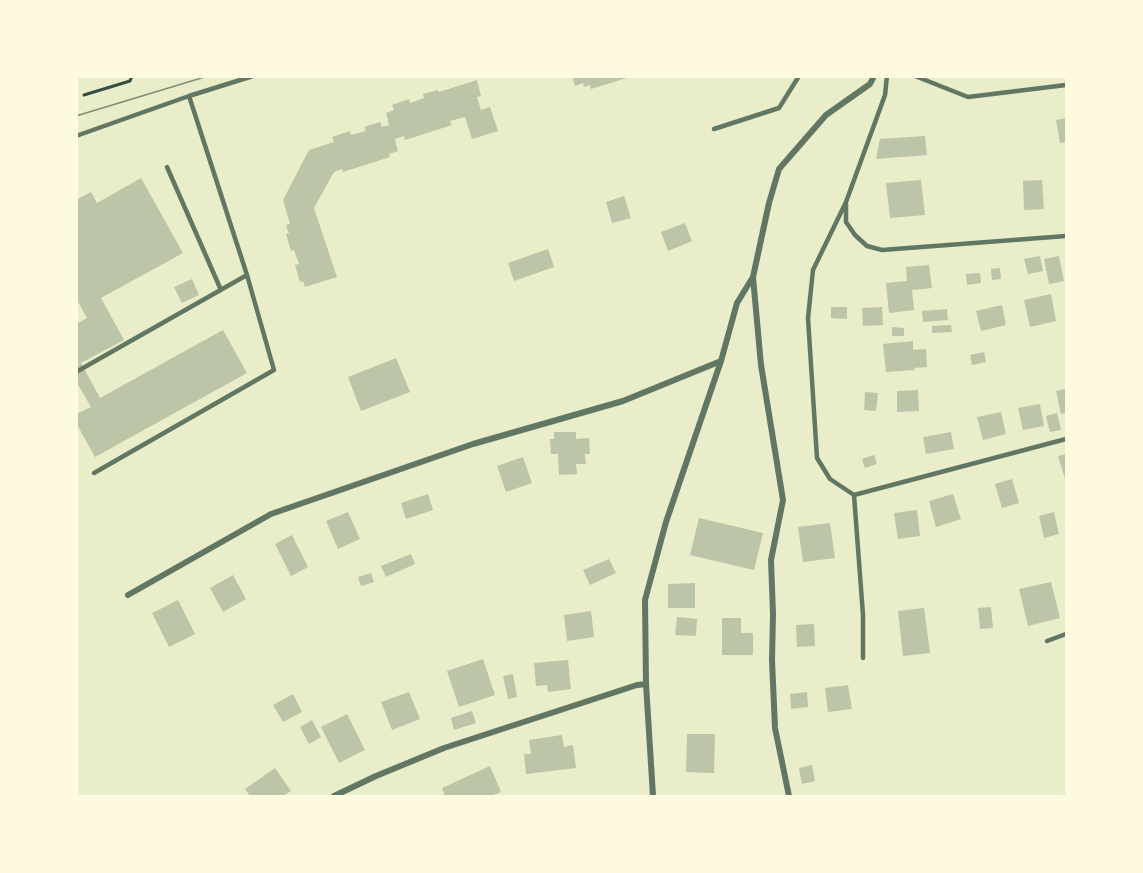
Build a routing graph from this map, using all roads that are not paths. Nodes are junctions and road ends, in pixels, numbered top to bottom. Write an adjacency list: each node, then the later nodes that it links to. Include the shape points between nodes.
1 (253, 76): 7 (lane)
2 (799, 76): 8 (lane, via 779,108)
3 (874, 76): 14 (street, via 870,84 826,115 779,169)
4 (887, 76): 11 (lane, via 885,95)
5 (915, 76): 6 (lane, via 968,97)
6 (1066, 85)
7 (189, 96): 9 (lane); 13 (lane)
8 (714, 129)
9 (76, 136)
10 (167, 167): 15 (lane)
11 (846, 202): 12 (lane, via 846,222 855,235 867,246 882,250); 20 (lane, via 813,270 808,318 817,458 830,479)
12 (1066, 236)
13 (247, 275): 15 (lane); 19 (lane, via 274,370)
14 (753, 277): 16 (street, via 737,303); 28 (street, via 761,365 783,500 771,560 772,660 775,728)
15 (221, 290): 17 (lane)
16 (721, 361): 21 (street, via 623,401 473,444 272,514); 25 (street, via 666,522 645,600)
17 (76, 372)
18 (1066, 439): 20 (lane)
19 (94, 473)
20 (854, 495): 24 (lane)
21 (128, 595)
22 (1066, 634): 23 (lane)
23 (1047, 640)
24 (863, 658)
25 (646, 684): 26 (street, via 444,748); 27 (street)
26 (334, 796)
27 (653, 796)
28 (789, 796)

